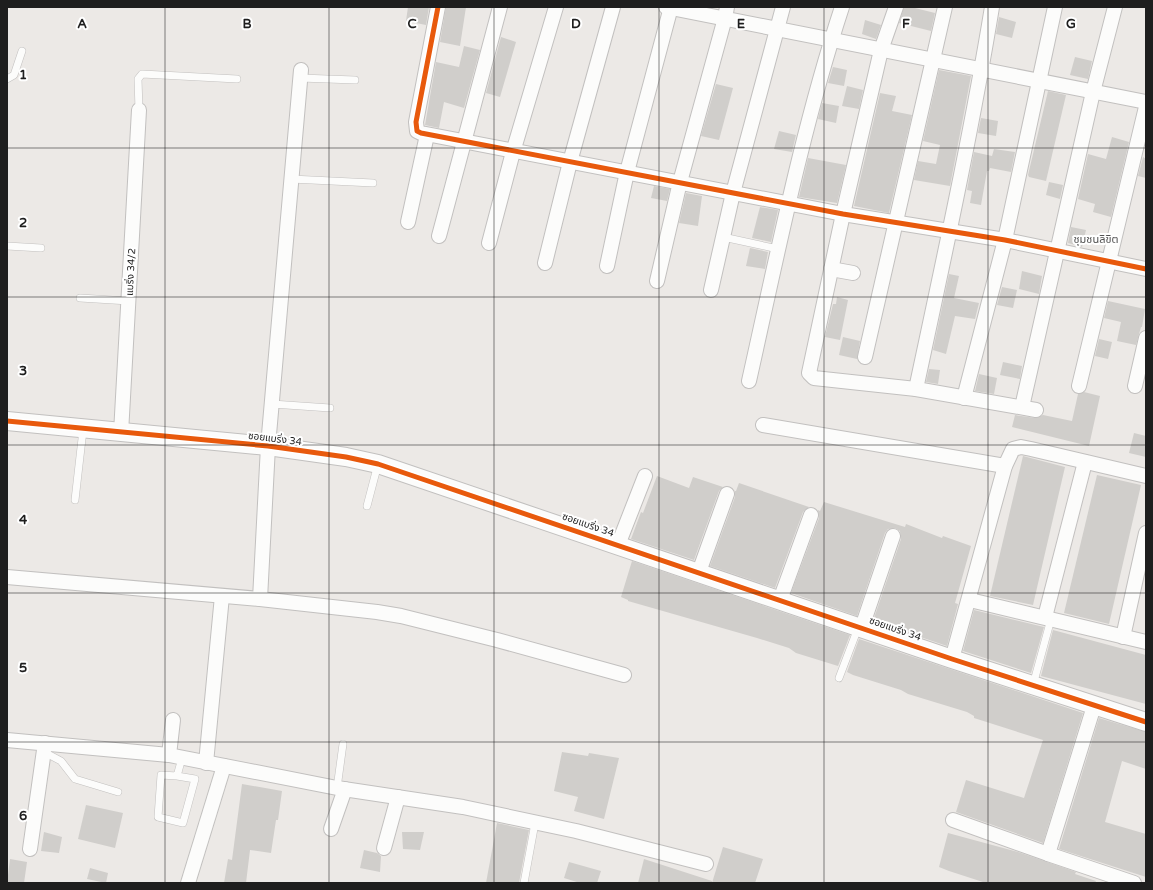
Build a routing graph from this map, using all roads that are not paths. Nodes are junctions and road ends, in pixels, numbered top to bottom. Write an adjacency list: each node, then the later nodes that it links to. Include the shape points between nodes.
1 (438, 7): 29 (street, via 416,122 417,131)
2 (500, 7): 30 (street)
3 (556, 7): 31 (street)
4 (613, 7): 32 (street)
5 (669, 7): 13 (street); 33 (street)
6 (783, 7): 14 (street)
7 (842, 7): 15 (street)
8 (896, 7): 16 (street)
9 (945, 7): 18 (street)
10 (992, 7): 19 (street)
11 (1055, 7): 24 (street)
12 (1115, 7): 25 (street)
13 (726, 12): 14 (street); 35 (street)
14 (778, 29): 15 (street); 37 (street)
15 (831, 40): 16 (street); 38 (street)
16 (881, 50): 18 (street); 39 (street)
17 (22, 51): 21 (lane, via 14,75)
18 (934, 60): 19 (street); 41 (street)
19 (982, 70): 24 (street); 42 (street)
20 (300, 74): 23 (lane); 34 (street)
21 (7, 79)
22 (238, 79): 28 (lane, via 142,74 138,79)
23 (354, 80)
24 (1038, 81): 25 (street); 45 (street)
25 (1093, 92): 26 (street); 50 (street)
26 (1146, 102)
27 (1146, 107): 51 (street)
28 (139, 110): 60 (street, แบริ่ง 34/2)
29 (427, 135): 30 (street); 40 (street)
30 (463, 142): 31 (street); 43 (street)
31 (513, 152): 32 (street); 46 (street)
32 (570, 162): 33 (street); 52 (street)
33 (627, 172): 35 (street); 53 (street)
34 (291, 180): 36 (lane); 68 (street)
35 (680, 182): 37 (street); 57 (street)
36 (373, 183)
37 (733, 193): 38 (street); 44 (street)
38 (789, 202): 39 (street); 49 (street)
39 (843, 214): 41 (street); 54 (street)
40 (408, 222)
41 (897, 222): 42 (street); 62 (street)
42 (950, 231): 45 (street); 66 (street)
43 (439, 236)
44 (723, 237): 49 (lane); 58 (street)
45 (1005, 240): 50 (street); 67 (street)
46 (489, 243)
47 (7, 246): 48 (lane)
48 (41, 248)
49 (778, 249): 63 (street)
50 (1057, 252): 51 (street); 69 (street)
51 (1109, 262): 55 (street); 64 (street)
52 (545, 263)
53 (607, 266)
54 (831, 269): 56 (street); 66 (street, via 809,367 811,377)
55 (1146, 269)
56 (853, 273)
57 (658, 281)
58 (711, 290)
59 (80, 298): 60 (lane)
60 (129, 301): 75 (street, แบริ่ง 34/2)
61 (1146, 338): 65 (street)
62 (865, 357)
63 (749, 380)
64 (1079, 386)
65 (1135, 386)
66 (916, 389): 67 (street)
67 (964, 398): 69 (street)
68 (272, 404): 70 (lane); 76 (street)
69 (1022, 406): 71 (street)
70 (330, 408)
71 (1036, 410)
72 (7, 422): 74 (street, ซอยแบริ่ง 34)
73 (763, 425): 79 (street)
74 (83, 430): 75 (street, ซอยแบริ่ง 34); 83 (lane)
75 (121, 434): 76 (street, ซอยแบริ่ง 34)
76 (268, 446): 78 (street, ซอยแบริ่ง 34); 92 (street)
77 (1085, 462): 79 (street, via 1021,447 1013,449); 81 (street); 95 (street)
78 (378, 464): 84 (lane); 88 (street, ซอยแบริ่ง 34)
79 (1005, 466): 94 (street)
80 (645, 476): 88 (street)
81 (1146, 476)
82 (727, 494): 89 (street)
83 (75, 500)
84 (367, 506)
85 (811, 515): 93 (street)
86 (1146, 533): 97 (street)
87 (893, 536): 96 (street)
88 (618, 545): 89 (street, ซอยแบริ่ง 34)
89 (699, 572): 93 (street, ซอยแบริ่ง 34)
90 (7, 577): 91 (street)
91 (222, 596): 92 (street); 110 (street)
92 (260, 600): 100 (street, via 401,616)
93 (780, 600): 96 (street, ซอยแบริ่ง 34)
94 (970, 600): 95 (street); 99 (street)
95 (1048, 618): 97 (street); 102 (lane)
96 (860, 626): 99 (street, ซอยแบริ่ง 34); 101 (lane)
97 (1123, 637): 98 (street)
98 (1146, 642)
99 (952, 659): 102 (street, ซอยแบริ่ง 34)
100 (624, 675)
101 (839, 678)
102 (1033, 686): 103 (street, ซอยแบริ่ง 34)
103 (1094, 706): 105 (street, ซอยแบริ่ง 34); 121 (street)
104 (172, 720): 109 (street)
105 (1146, 722)
106 (7, 740): 108 (street)
107 (343, 744): 113 (lane)
108 (44, 748): 109 (street); 114 (lane, via 61,761 75,779); 120 (street)
109 (175, 756): 110 (street); 112 (lane)
110 (206, 762): 111 (street)
111 (224, 766): 113 (street); 123 (street)
112 (177, 776): 112 (lane, via 195,779 183,823 158,817 161,775)
113 (341, 788): 115 (street); 118 (street)
114 (118, 792)
115 (398, 797): 117 (street, via 463,807); 119 (street)
116 (953, 820): 121 (street)
117 (535, 823): 122 (street, via 628,843); 124 (lane)
118 (331, 829)
119 (384, 848)
120 (30, 849)
121 (1048, 854): 125 (street)
122 (706, 864)
123 (188, 883)
124 (524, 883)
125 (1134, 883)

